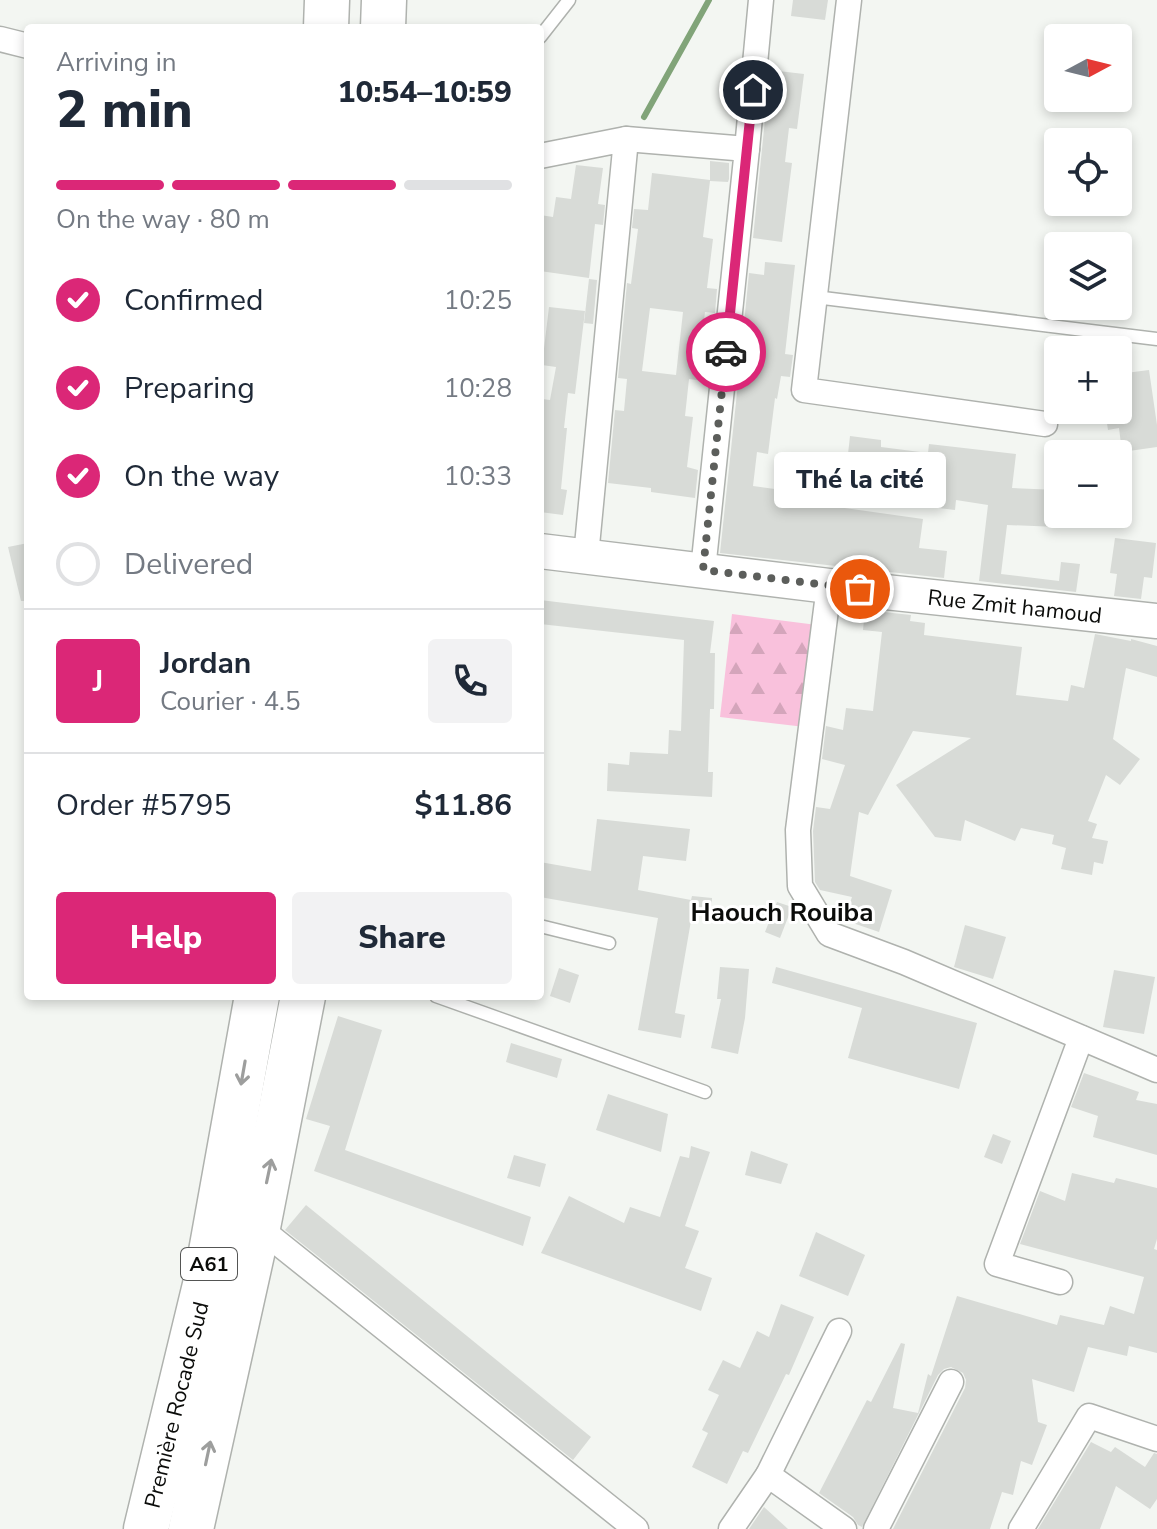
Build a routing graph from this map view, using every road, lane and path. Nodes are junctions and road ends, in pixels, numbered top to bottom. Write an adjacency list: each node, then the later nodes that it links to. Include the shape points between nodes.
1 (327, 0): 6 (highway)
2 (384, 0): 7 (highway)
3 (569, 0): 8 (lane)
4 (761, 0): 12 (street)
5 (849, 0): 14 (street)
6 (326, 24)
7 (383, 24)
8 (544, 32)
9 (0, 39): 10 (street)
10 (24, 45)
11 (626, 139): 12 (street); 13 (street); 18 (street)
12 (747, 149): 19 (street)
13 (544, 155)
14 (815, 297): 15 (lane); 16 (street, via 804,390)
15 (1157, 339)
16 (1044, 424)
17 (544, 551): 18 (street, Rue Zmit hamoud)
18 (586, 556): 19 (street, Rue Zmit hamoud)
19 (703, 570): 20 (street, Rue Zmit hamoud)
20 (829, 586): 21 (street, Rue Zmit hamoud); 27 (street, via 798,830 800,886 829,934)
21 (1157, 621)
22 (544, 927): 23 (lane)
23 (609, 943)
24 (256, 1000): 37 (highway, Première Rocade Sud / A61, one-way to 37, via 205,1285)
25 (302, 1000): 30 (highway, Première Rocade Sud / A61, one-way to 25)
26 (447, 1000): 29 (lane)
27 (1081, 1038): 28 (street); 31 (street, via 997,1264)
28 (1157, 1070)
29 (705, 1092)
30 (258, 1227): 38 (highway, Première Rocade Sud / A61, one-way to 30); 39 (street)
31 (1060, 1282)
32 (839, 1331): 35 (street)
33 (951, 1382): 42 (street)
34 (1157, 1439): 36 (street, via 1089,1416)
35 (768, 1475): 40 (street); 41 (street)
36 (1027, 1527)
37 (146, 1529)
38 (191, 1529)
39 (636, 1529)
40 (731, 1529)
41 (844, 1529)
42 (876, 1529)

